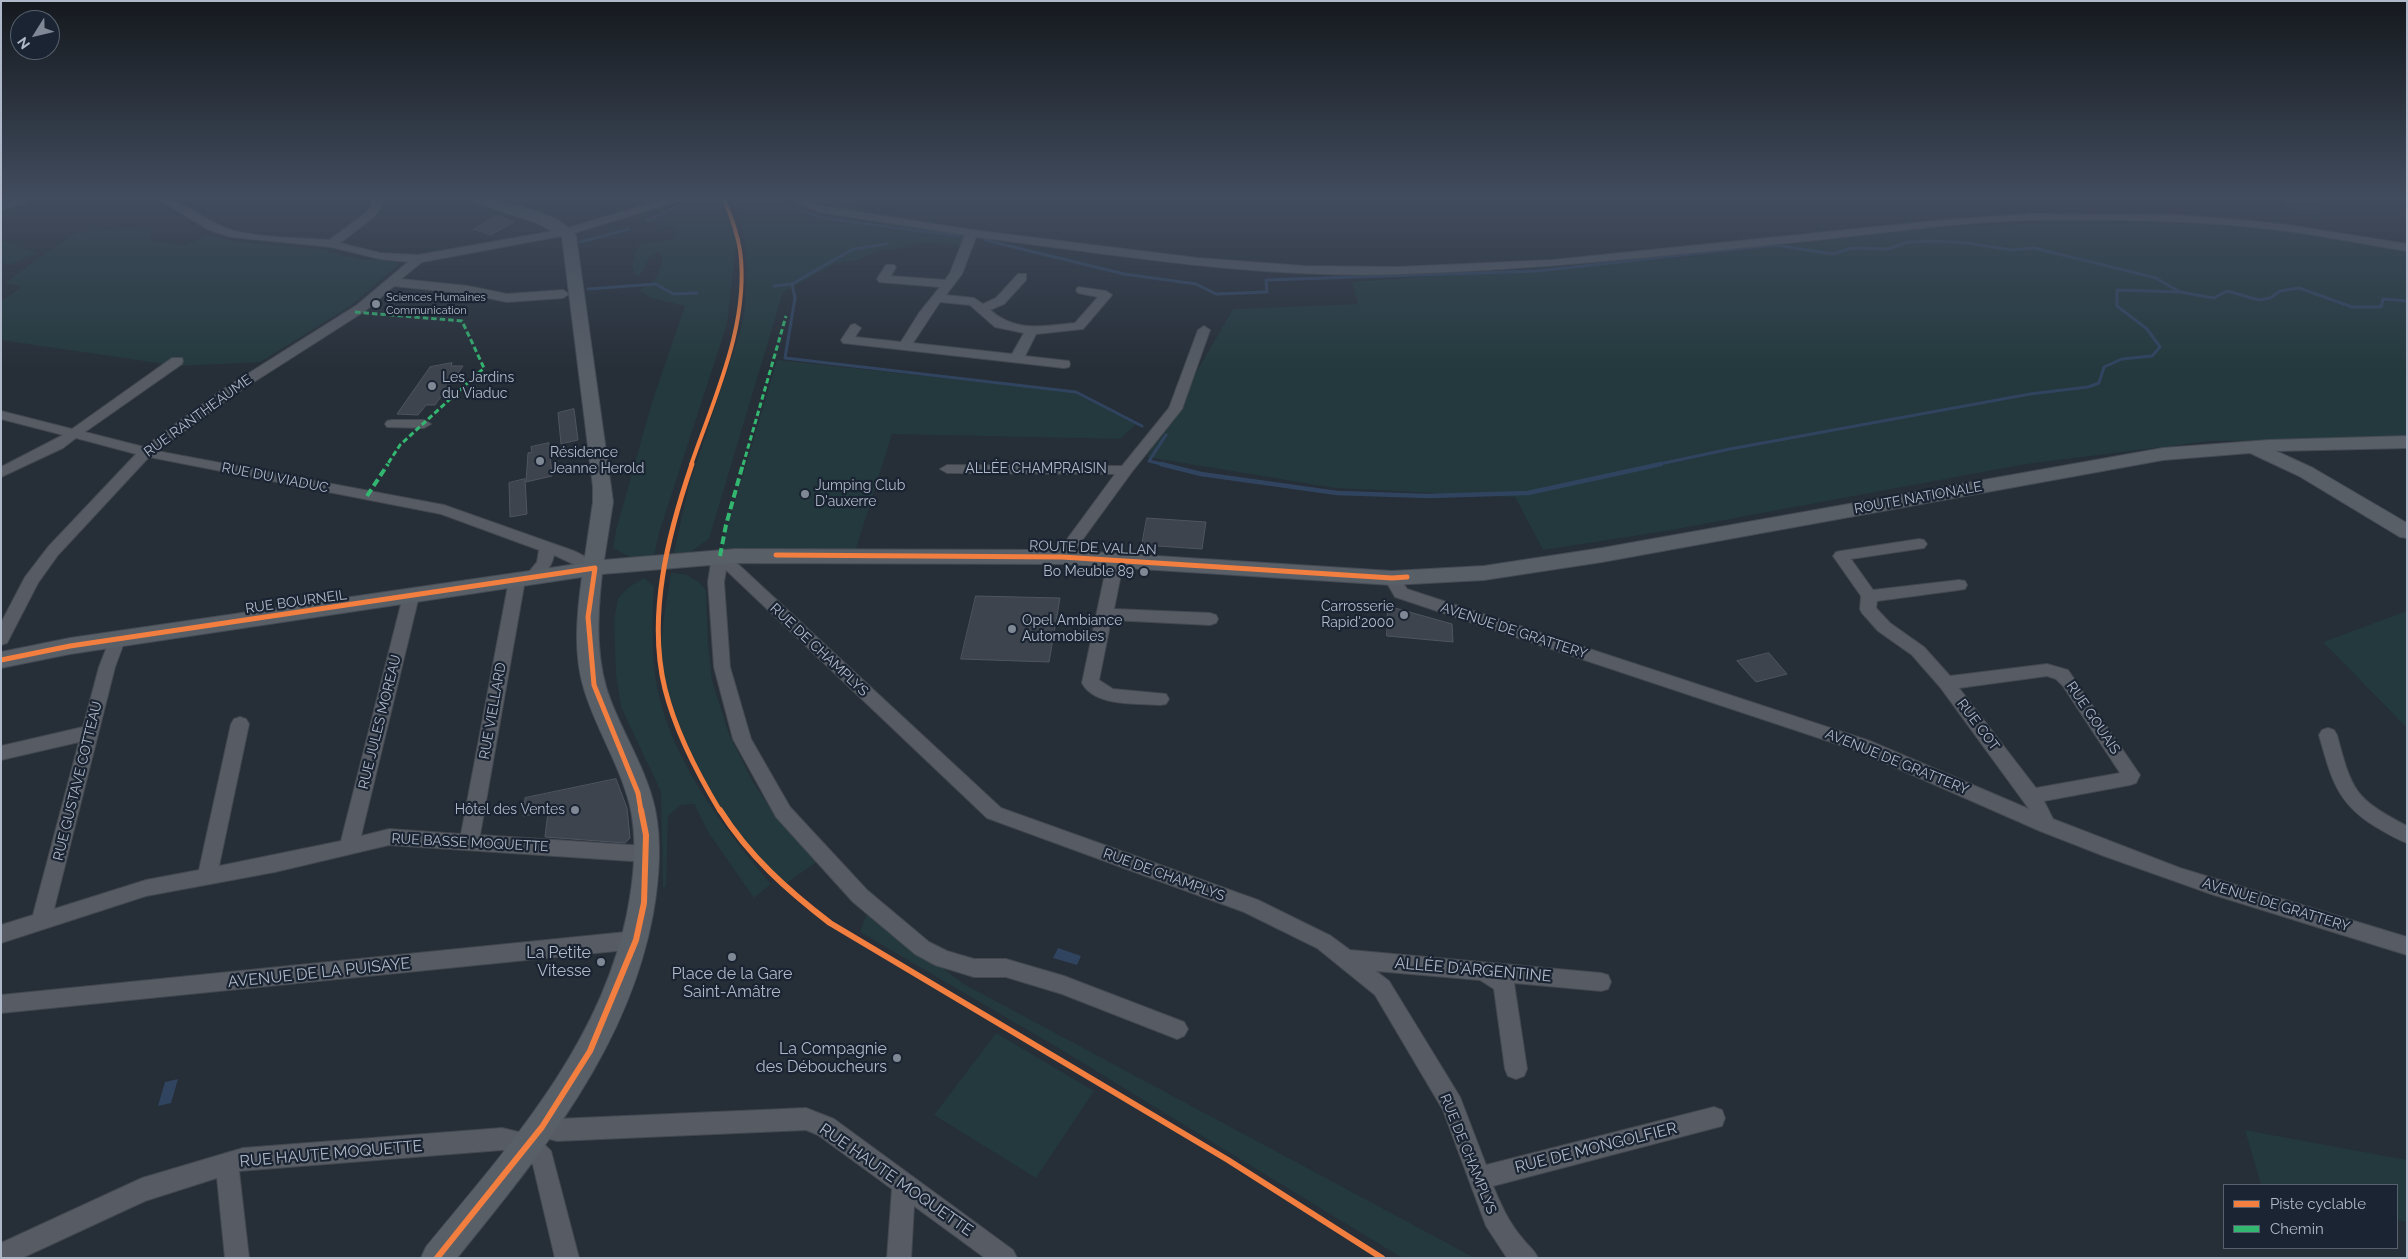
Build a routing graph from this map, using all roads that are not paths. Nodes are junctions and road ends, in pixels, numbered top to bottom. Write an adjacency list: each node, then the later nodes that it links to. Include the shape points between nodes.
1 (402, 258): 7 (street)
2 (425, 258): 7 (street)
3 (573, 258): 38 (main road, via 602,487)
4 (962, 258): 11 (street)
5 (1159, 258): 6 (street, via 1339,271 1552,264)
6 (1612, 258)
7 (418, 259): 10 (street, RUE RANTHEAUME)
8 (890, 267): 11 (street, via 882,279)
9 (1022, 277): 15 (street, via 1000,301)
10 (391, 282): 13 (street, via 468,290 507,298); 30 (street, RUE RANTHEAUME, via 361,308 226,393)
11 (949, 284): 14 (street)
12 (1082, 290): 18 (street, via 1106,295 1079,326)
13 (563, 294)
14 (939, 298): 15 (street, via 974,302); 19 (street, via 923,316)
15 (982, 309): 18 (street, via 999,324)
16 (855, 328): 19 (street, via 847,340)
17 (1204, 330): 32 (street, via 1175,409)
18 (1031, 331): 20 (street)
19 (905, 346): 20 (street)
20 (1017, 358): 22 (street)
21 (177, 361): 26 (street)
22 (1064, 364)
23 (1, 415): 26 (street, RUE DU VIADUC)
24 (392, 424): 25 (street)
25 (424, 424)
26 (72, 434): 30 (street, RUE DU VIADUC); 33 (street, via 58,445)
27 (2407, 442): 28 (main road, ROUTE NATIONALE)
28 (2290, 445): 29 (main road, ROUTE NATIONALE); 34 (main road)
29 (2252, 446): 34 (main road); 42 (main road, ROUTE NATIONALE, via 2126,459)
30 (146, 452): 37 (street, RUE DU VIADUC, via 444,510); 51 (street, RUE RANTHEAUME, via 53,551 31,581)
31 (947, 469): 32 (street, ALLÉE CHAMPRAISIN)
32 (1126, 470): 40 (street)
33 (1, 473)
34 (2341, 492): 35 (main road)
35 (2407, 532)
36 (1919, 544): 48 (street, via 1841,556)
37 (546, 547): 38 (street, RUE DU VIADUC); 45 (street, via 545,564)
38 (596, 556): 43 (main road, RUE BOURNEIL); 45 (main road, RUE BOURNEIL); 65 (main road, via 588,617 594,684 638,793)
39 (728, 556): 40 (main road, ROUTE DE VALLAN); 43 (main road, ROUTE DE VALLAN); 71 (street, RUE DE CHAMPLYS, via 994,813 1251,906 1324,942); 75 (street, via 716,582 722,667 742,738 784,812 860,896 922,948 942,959 974,968 1006,968 1064,985)
40 (1062, 557): 41 (main road, ROUTE DE VALLAN)
41 (1116, 559): 44 (main road, ROUTE DE VALLAN); 49 (street)
42 (1547, 564): 44 (main road, ROUTE DE VALLAN)
43 (630, 565)
44 (1392, 578): 61 (street, AVENUE DE GRATTERY, via 1401,593 1864,746)
45 (525, 579): 47 (main road, RUE BOURNEIL); 63 (street, RUE VIELLARD)
46 (1959, 585): 48 (street)
47 (412, 596): 52 (main road, RUE BOURNEIL); 64 (street, RUE JULES MOREAU)
48 (1869, 596): 54 (street, RUE COT, via 1868,609 1884,627 1918,651)
49 (1104, 614): 50 (street); 55 (street, via 1090,683 1109,694)
50 (1210, 619)
51 (1, 639)
52 (116, 640): 53 (main road, RUE BOURNEIL); 57 (street, RUE GUSTAVE COTTEAU)
53 (1, 660)
54 (1946, 683): 60 (street, RUE COT); 60 (street, RUE GOUAIS, via 2047,670 2062,674 2132,775 2130,778)
55 (1160, 698)
56 (240, 724): 66 (street)
57 (91, 732): 59 (street); 67 (street, RUE GUSTAVE COTTEAU)
58 (2328, 735): 62 (street, via 2340,779 2352,798 2383,822)
59 (1, 753)
60 (2032, 796): 61 (street, RUE COT)
61 (2047, 826): 70 (street, AVENUE DE GRATTERY, via 2147,865)
62 (2407, 835)
63 (469, 843): 64 (street, RUE BASSE MOQUETTE, via 388,837); 65 (street, RUE BASSE MOQUETTE)
64 (349, 846): 66 (street, RUE BASSE MOQUETTE)
65 (646, 854): 69 (main road, via 644,903)
66 (207, 877): 67 (street, RUE BASSE MOQUETTE, via 146,888)
67 (41, 922): 68 (street, RUE BASSE MOQUETTE)
68 (1, 934)
69 (636, 940): 74 (street, AVENUE DE LA PUISAYE); 78 (main road, via 590,1051)
70 (2407, 946)
71 (1345, 959): 72 (street, ALLÉE D'ARGENTINE); 80 (street, RUE DE CHAMPLYS, via 1382,988 1452,1105)
72 (1482, 972): 73 (street, ALLÉE D'ARGENTINE); 76 (street, via 1504,984)
73 (1601, 982)
74 (1, 1004)
75 (1177, 1029)
76 (1516, 1069)
77 (1714, 1118): 80 (street, RUE DE MONGOLFIER)
78 (535, 1135): 79 (street, RUE HAUTE MOQUETTE, via 243,1159); 81 (street, RUE HAUTE MOQUETTE, via 557,1130 806,1119 826,1127); 85 (main road); 86 (street)
79 (227, 1164): 82 (street, RUE HAUTE MOQUETTE, via 142,1190); 84 (street)
80 (1478, 1178): 83 (street, RUE DE CHAMPLYS, via 1494,1218)
81 (904, 1185): 87 (street); 88 (street, RUE HAUTE MOQUETTE)
82 (1, 1255)
83 (1518, 1255)
84 (237, 1258)
85 (437, 1258)
86 (567, 1258)
87 (899, 1258)
88 (1006, 1258)

